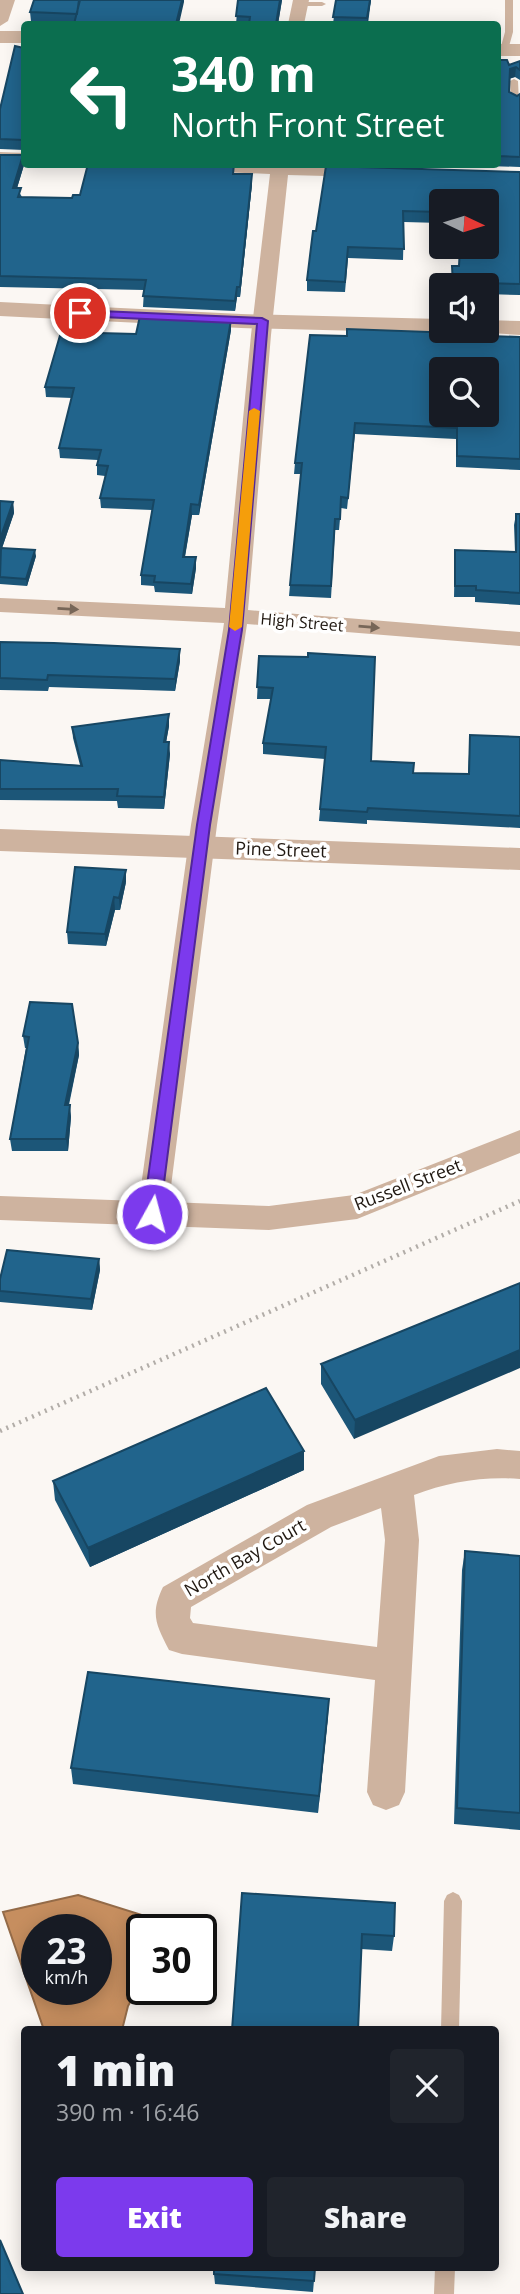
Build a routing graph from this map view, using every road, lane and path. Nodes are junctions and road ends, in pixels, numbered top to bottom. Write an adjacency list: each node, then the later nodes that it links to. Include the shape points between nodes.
1 (7, 0): 7 (street)
2 (509, 0): 5 (lane)
3 (300, 2): 4 (lane); 8 (street)
4 (322, 5)
5 (509, 11): 6 (lane); 9 (lane)
6 (520, 12)
7 (0, 21)
8 (297, 21)
9 (509, 23): 10 (lane); 13 (lane)
10 (520, 23)
11 (0, 37): 12 (street)
12 (21, 37)
13 (507, 50)
14 (513, 81): 15 (lane)
15 (515, 102)
16 (0, 157): 17 (street)
17 (21, 158)
18 (280, 168): 22 (street)
19 (300, 168): 20 (street)
20 (382, 172)
21 (0, 309): 22 (street)
22 (262, 321): 23 (street); 27 (street)
23 (429, 326)
24 (499, 327): 25 (street)
25 (520, 328)
26 (0, 605): 27 (street, High Street, one-way to 27)
27 (236, 616): 28 (street, High Street, one-way to 28); 30 (street)
28 (520, 639)
29 (0, 839): 30 (street, Pine Street)
30 (201, 847): 31 (street, Pine Street); 35 (street)
31 (520, 859)
32 (520, 1141): 35 (street, Russell Street, via 357,1207 268,1218)
33 (520, 1200): 36 (path)
34 (0, 1208): 35 (street, Russell Street)
35 (152, 1214)
36 (0, 1431)
37 (520, 1465): 38 (street, North Bay Court, via 497,1463 439,1471)
38 (396, 1487): 39 (street, via 402,1540); 39 (street, North Bay Court, via 319,1516 175,1598 172,1620 182,1638)
39 (393, 1665): 40 (street)
40 (386, 1792)
41 (453, 1901): 42 (lane)
42 (450, 2026)
43 (445, 2271): 44 (lane)
44 (444, 2294)

